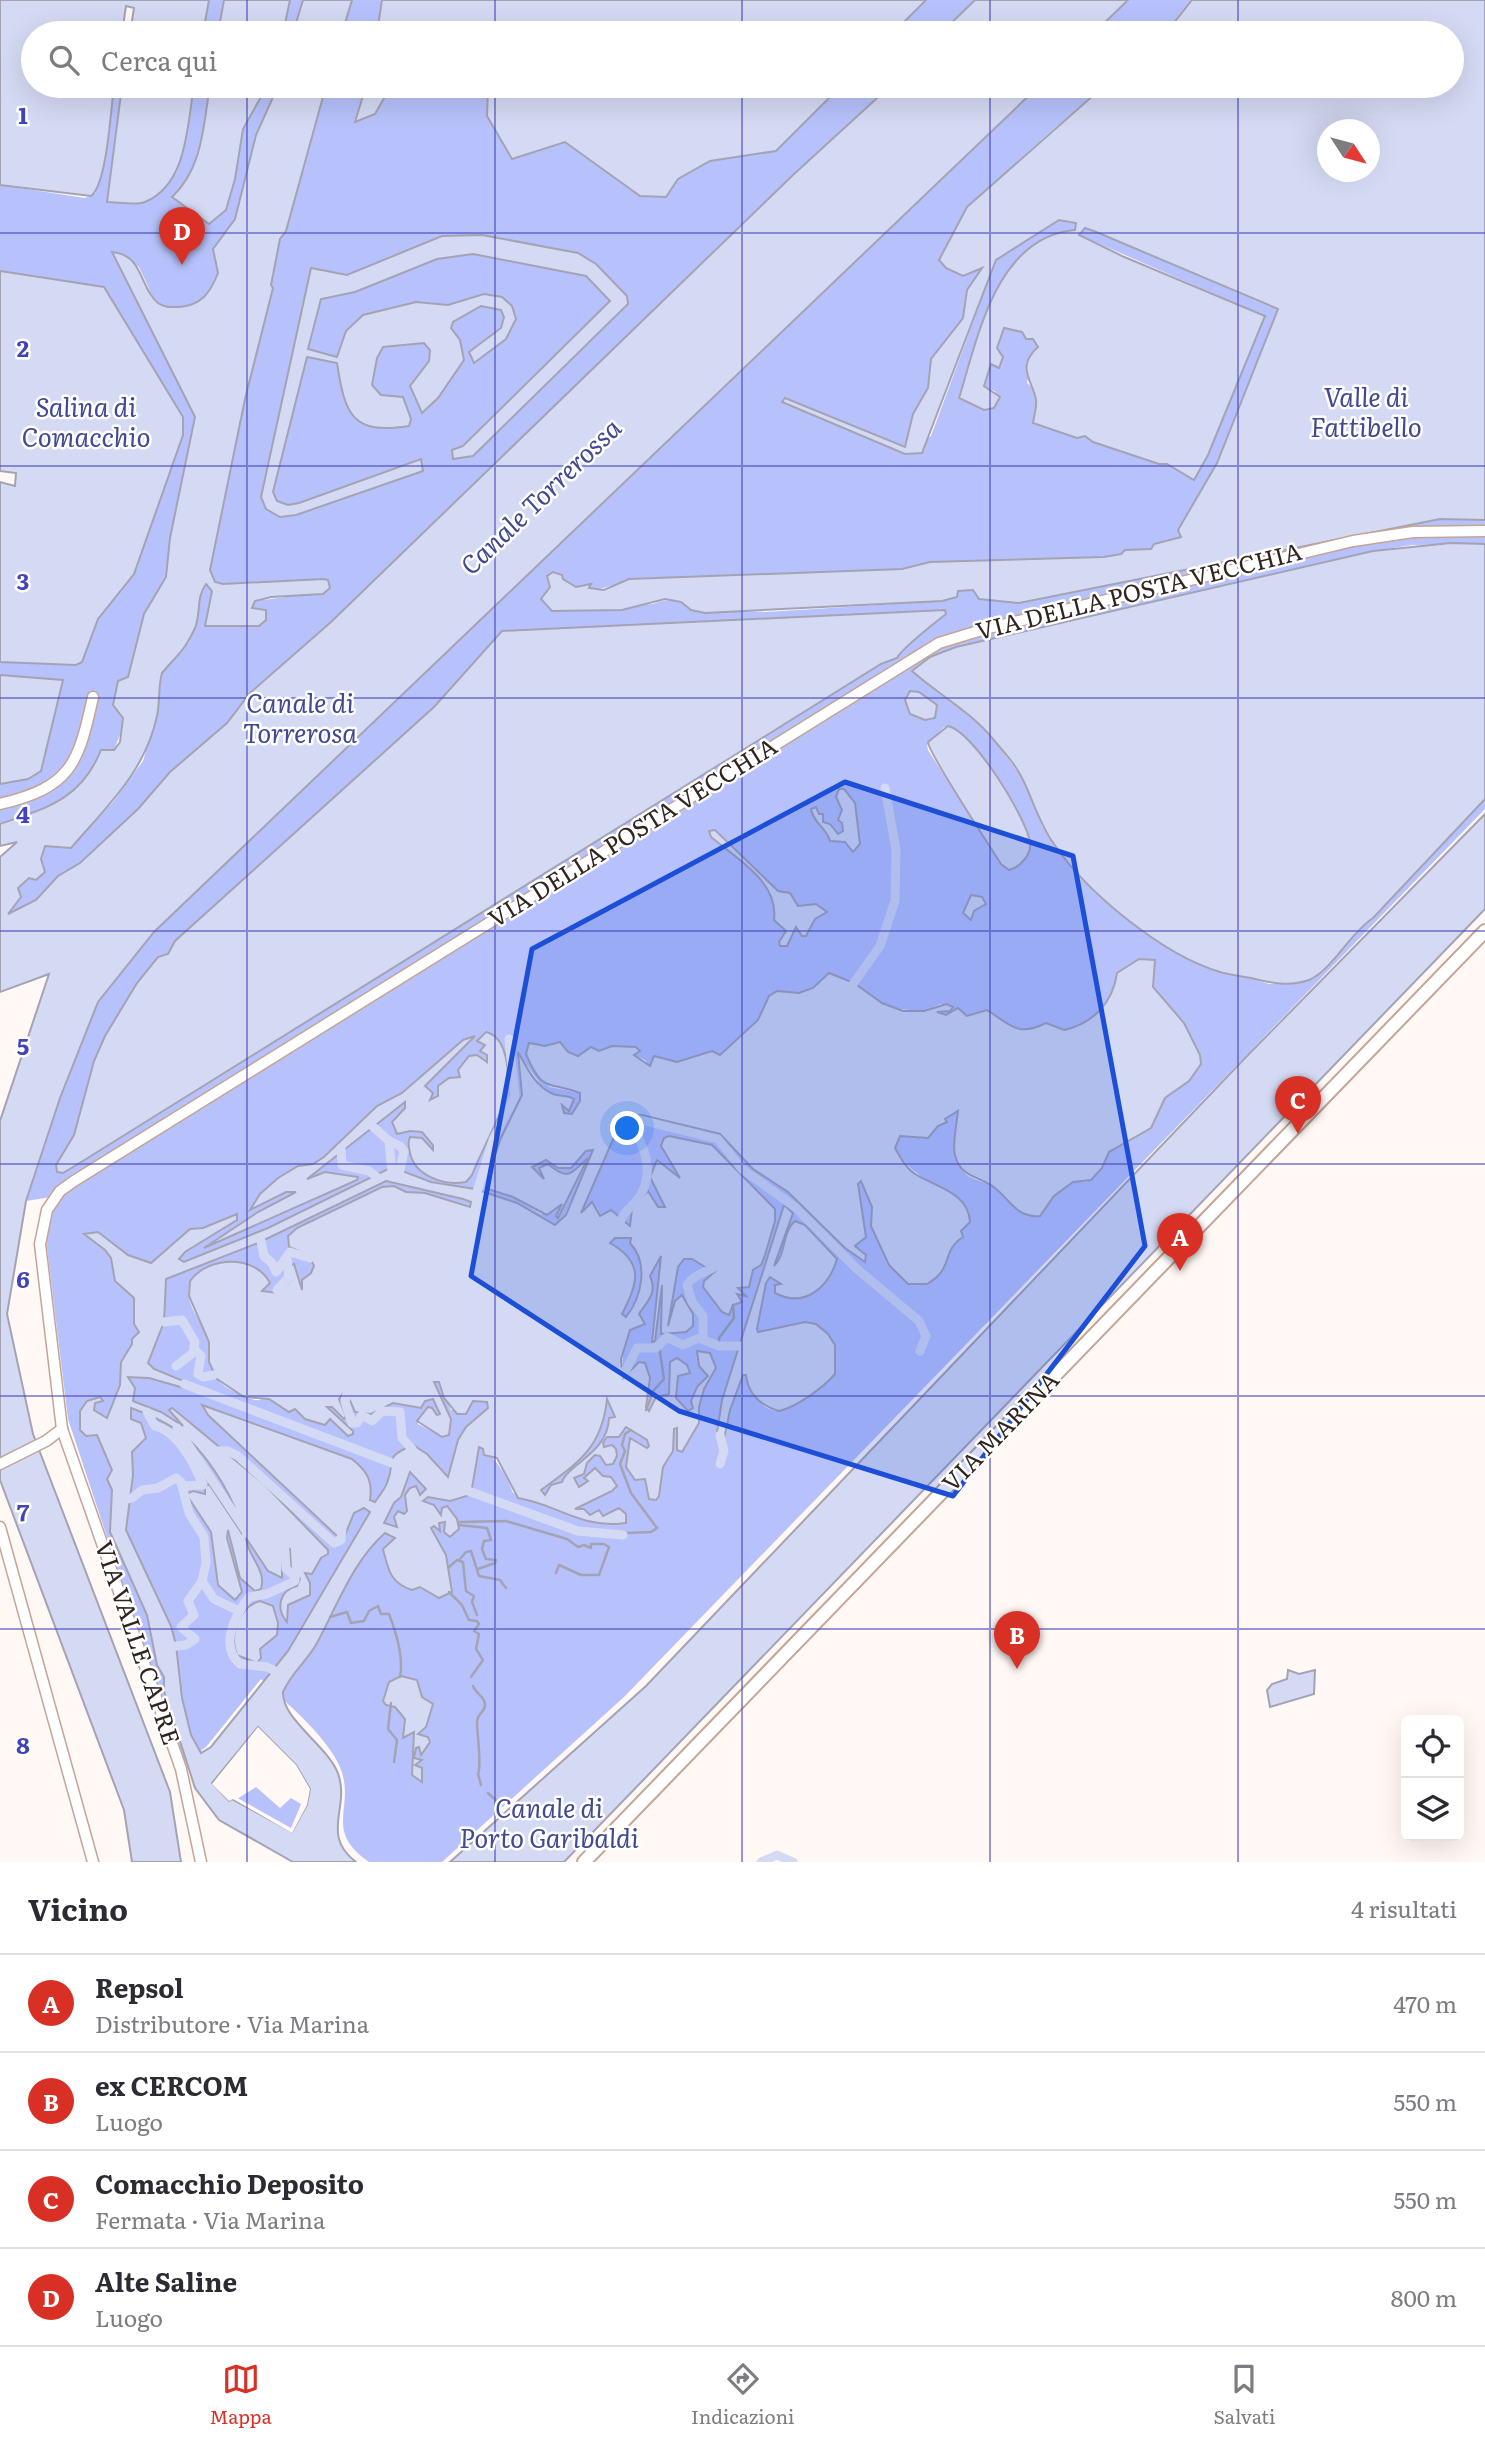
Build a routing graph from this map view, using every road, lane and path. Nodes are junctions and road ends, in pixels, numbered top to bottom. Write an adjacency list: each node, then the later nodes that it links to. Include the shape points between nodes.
1 (1485, 531): 5 (street, VIA DELLA POSTA VECCHIA, via 1413,532 1353,541 939,643 74,1181 47,1210 40,1244)
2 (93, 697): 3 (street, via 79,750 60,779 41,792)
3 (0, 804)
4 (1485, 931): 10 (street, VIA MARINA)
5 (62, 1429): 6 (street); 9 (street, VIA VALLE CAPRE, via 181,1769)
6 (0, 1464)
7 (0, 1527): 8 (street)
8 (93, 1862)
9 (201, 1862)
10 (584, 1862)

